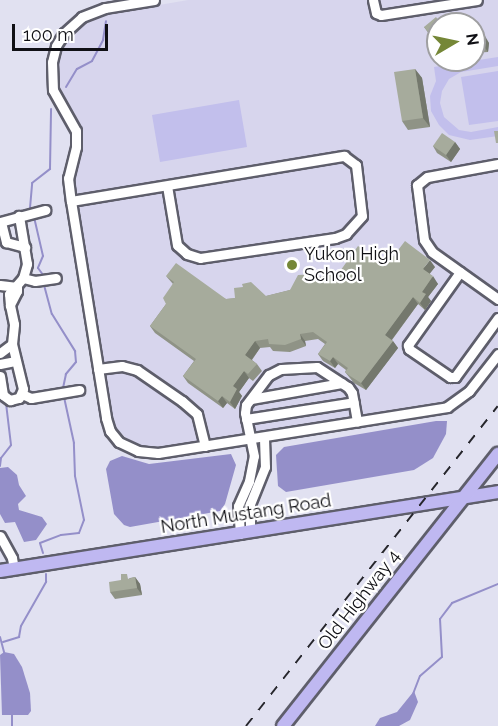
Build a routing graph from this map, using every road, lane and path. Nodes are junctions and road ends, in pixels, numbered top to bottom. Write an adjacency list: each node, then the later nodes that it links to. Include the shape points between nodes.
1 (154, 0): 6 (street, via 89,13 70,27 56,46 51,62 53,90 77,136 68,178)
2 (373, 0): 3 (street, via 375,12 381,15)
3 (477, 0)
4 (498, 164): 11 (street, via 427,177 417,185 424,240 432,252)
5 (167, 186): 5 (street, via 177,245 200,258 335,238 346,234 362,216 356,165 344,156); 6 (street)
6 (71, 201): 23 (street)
7 (45, 210): 8 (street)
8 (19, 216): 9 (street); 10 (street)
9 (1, 222): 10 (street, via 6,242)
10 (25, 248): 12 (street, via 27,264)
11 (460, 272): 16 (street); 17 (street, via 408,345 409,349 450,378 455,377)
12 (23, 278): 13 (street, via 39,282); 15 (street)
13 (56, 279)
14 (0, 285): 15 (street)
15 (17, 287): 18 (street, via 9,294 14,324)
16 (498, 299)
17 (498, 318)
18 (12, 344): 19 (street); 21 (street)
19 (0, 353)
20 (498, 354): 31 (street, via 469,391 447,407)
21 (16, 361): 22 (street); 27 (street)
22 (0, 364)
23 (98, 369): 34 (street, via 129,366 182,401 197,414); 34 (street, via 106,418 119,442 148,453)
24 (0, 376): 27 (street, via 5,398 16,400)
25 (342, 383): 28 (street); 28 (street, via 317,367 281,369 269,375); 29 (street, via 352,393)
26 (79, 390): 27 (street, via 31,398)
27 (22, 394)
28 (251, 399): 30 (street, via 246,405)
29 (354, 402): 30 (street); 31 (street)
30 (246, 420): 33 (street)
31 (357, 422): 32 (street)
32 (264, 438): 33 (street); 38 (street, via 265,467 250,504)
33 (252, 440): 34 (street); 38 (street, via 253,469 238,506)
34 (205, 447)
35 (498, 454): 37 (main road, Old Highway 4)
36 (498, 492): 37 (main road, North Mustang Road)
37 (464, 497): 38 (main road, North Mustang Road); 42 (main road, Old Highway 4)
38 (245, 533): 40 (main road, North Mustang Road)
39 (0, 536): 40 (street)
40 (14, 568): 41 (main road, North Mustang Road)
41 (0, 571)
42 (283, 726)

